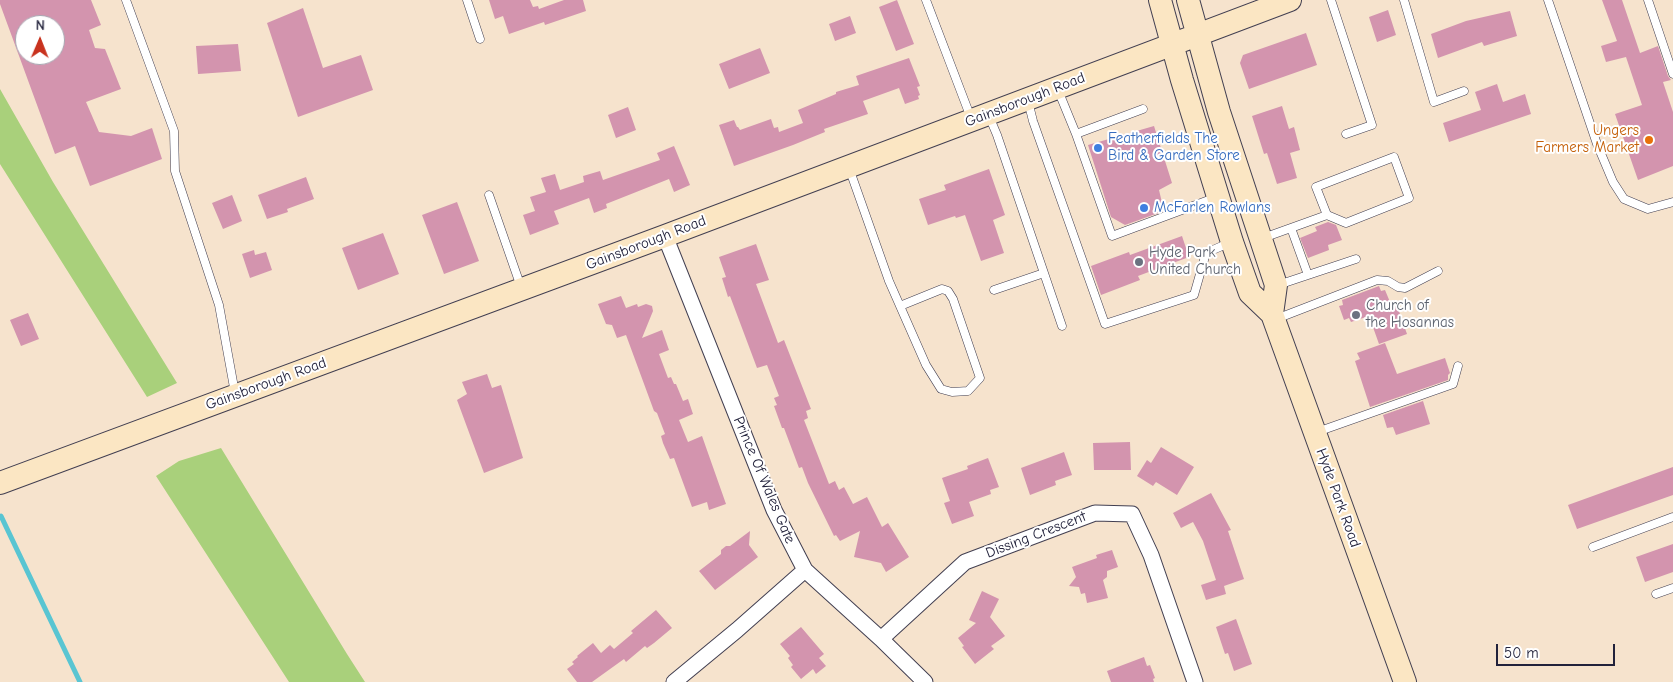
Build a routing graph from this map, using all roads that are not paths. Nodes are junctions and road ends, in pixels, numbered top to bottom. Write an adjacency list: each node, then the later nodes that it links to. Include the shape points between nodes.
1 (126, 0): 44 (lane, via 174,131 175,171 219,305)
2 (466, 0): 14 (lane)
3 (936, 0): 11 (lane)
4 (1160, 0): 15 (main road, Hyde Park Road)
5 (1188, 0): 13 (main road, Hyde Park Road)
6 (1290, 0): 12 (main road, Gainsborough Road)
7 (1331, 0): 23 (lane, via 1372,125)
8 (1404, 0): 18 (lane, via 1434,102)
9 (1548, 0): 27 (lane, via 1613,182 1624,199 1648,209)
10 (1648, 0): 16 (lane)
11 (927, 2): 21 (lane)
12 (1268, 4): 13 (main road, Gainsborough Road)
13 (1197, 35): 15 (main road, Gainsborough Road); 31 (main road, Hyde Park Road)
14 (480, 39)
15 (1172, 45): 17 (main road, Gainsborough Road); 26 (main road, Hyde Park Road)
16 (1673, 74)
17 (1057, 88): 19 (main road, Gainsborough Road); 22 (lane)
18 (1464, 91)
19 (1027, 99): 21 (main road, Gainsborough Road); 32 (lane, via 1105,324 1194,295 1206,253)
20 (1142, 109): 22 (lane)
21 (980, 117): 24 (main road, Gainsborough Road); 35 (lane, via 997,135)
22 (1076, 134): 26 (lane, via 1112,236)
23 (1346, 134)
24 (848, 167): 30 (main road, Gainsborough Road); 40 (lane)
25 (489, 195): 38 (lane)
26 (1218, 197): 32 (main road, Hyde Park Road)
27 (1673, 202)
28 (1326, 215): 28 (lane, via 1316,187 1394,157 1409,198 1346,223); 29 (lane)
29 (1291, 228): 31 (lane); 36 (lane)
30 (665, 236): 38 (main road, Gainsborough Road); 49 (street, Prince Of Wales Gate, via 774,510)
31 (1261, 238): 37 (main road, Hyde Park Road)
32 (1232, 242): 41 (main road, Hyde Park Road, via 1250,293)
33 (1356, 259): 36 (lane)
34 (1438, 272): 41 (lane, via 1405,288 1377,280)
35 (1044, 273): 39 (lane); 42 (lane)
36 (1308, 275): 37 (lane)
37 (1276, 285): 41 (main road, Hyde Park Road)
38 (522, 289): 44 (main road, Gainsborough Road)
39 (994, 290)
40 (900, 306): 40 (lane, via 926,365 941,389 968,391 980,378 948,291 942,289)
41 (1273, 317): 45 (main road, Hyde Park Road)
42 (1062, 326)
43 (1458, 366): 45 (lane, via 1453,384)
44 (235, 395): 46 (main road, Gainsborough Road)
45 (1315, 433): 56 (main road, Hyde Park Road)
46 (0, 483)
47 (1673, 517): 48 (lane)
48 (1594, 547)
49 (805, 570): 52 (street, Prince Of Wales Gate); 53 (street)
50 (1673, 588): 51 (lane)
51 (1656, 594)
52 (881, 639): 54 (street, Prince Of Wales Gate); 55 (street, Dissing Crescent, via 965,562 1095,513 1132,514 1151,554)
53 (674, 682)
54 (925, 682)
55 (1195, 682)
56 (1405, 682)

